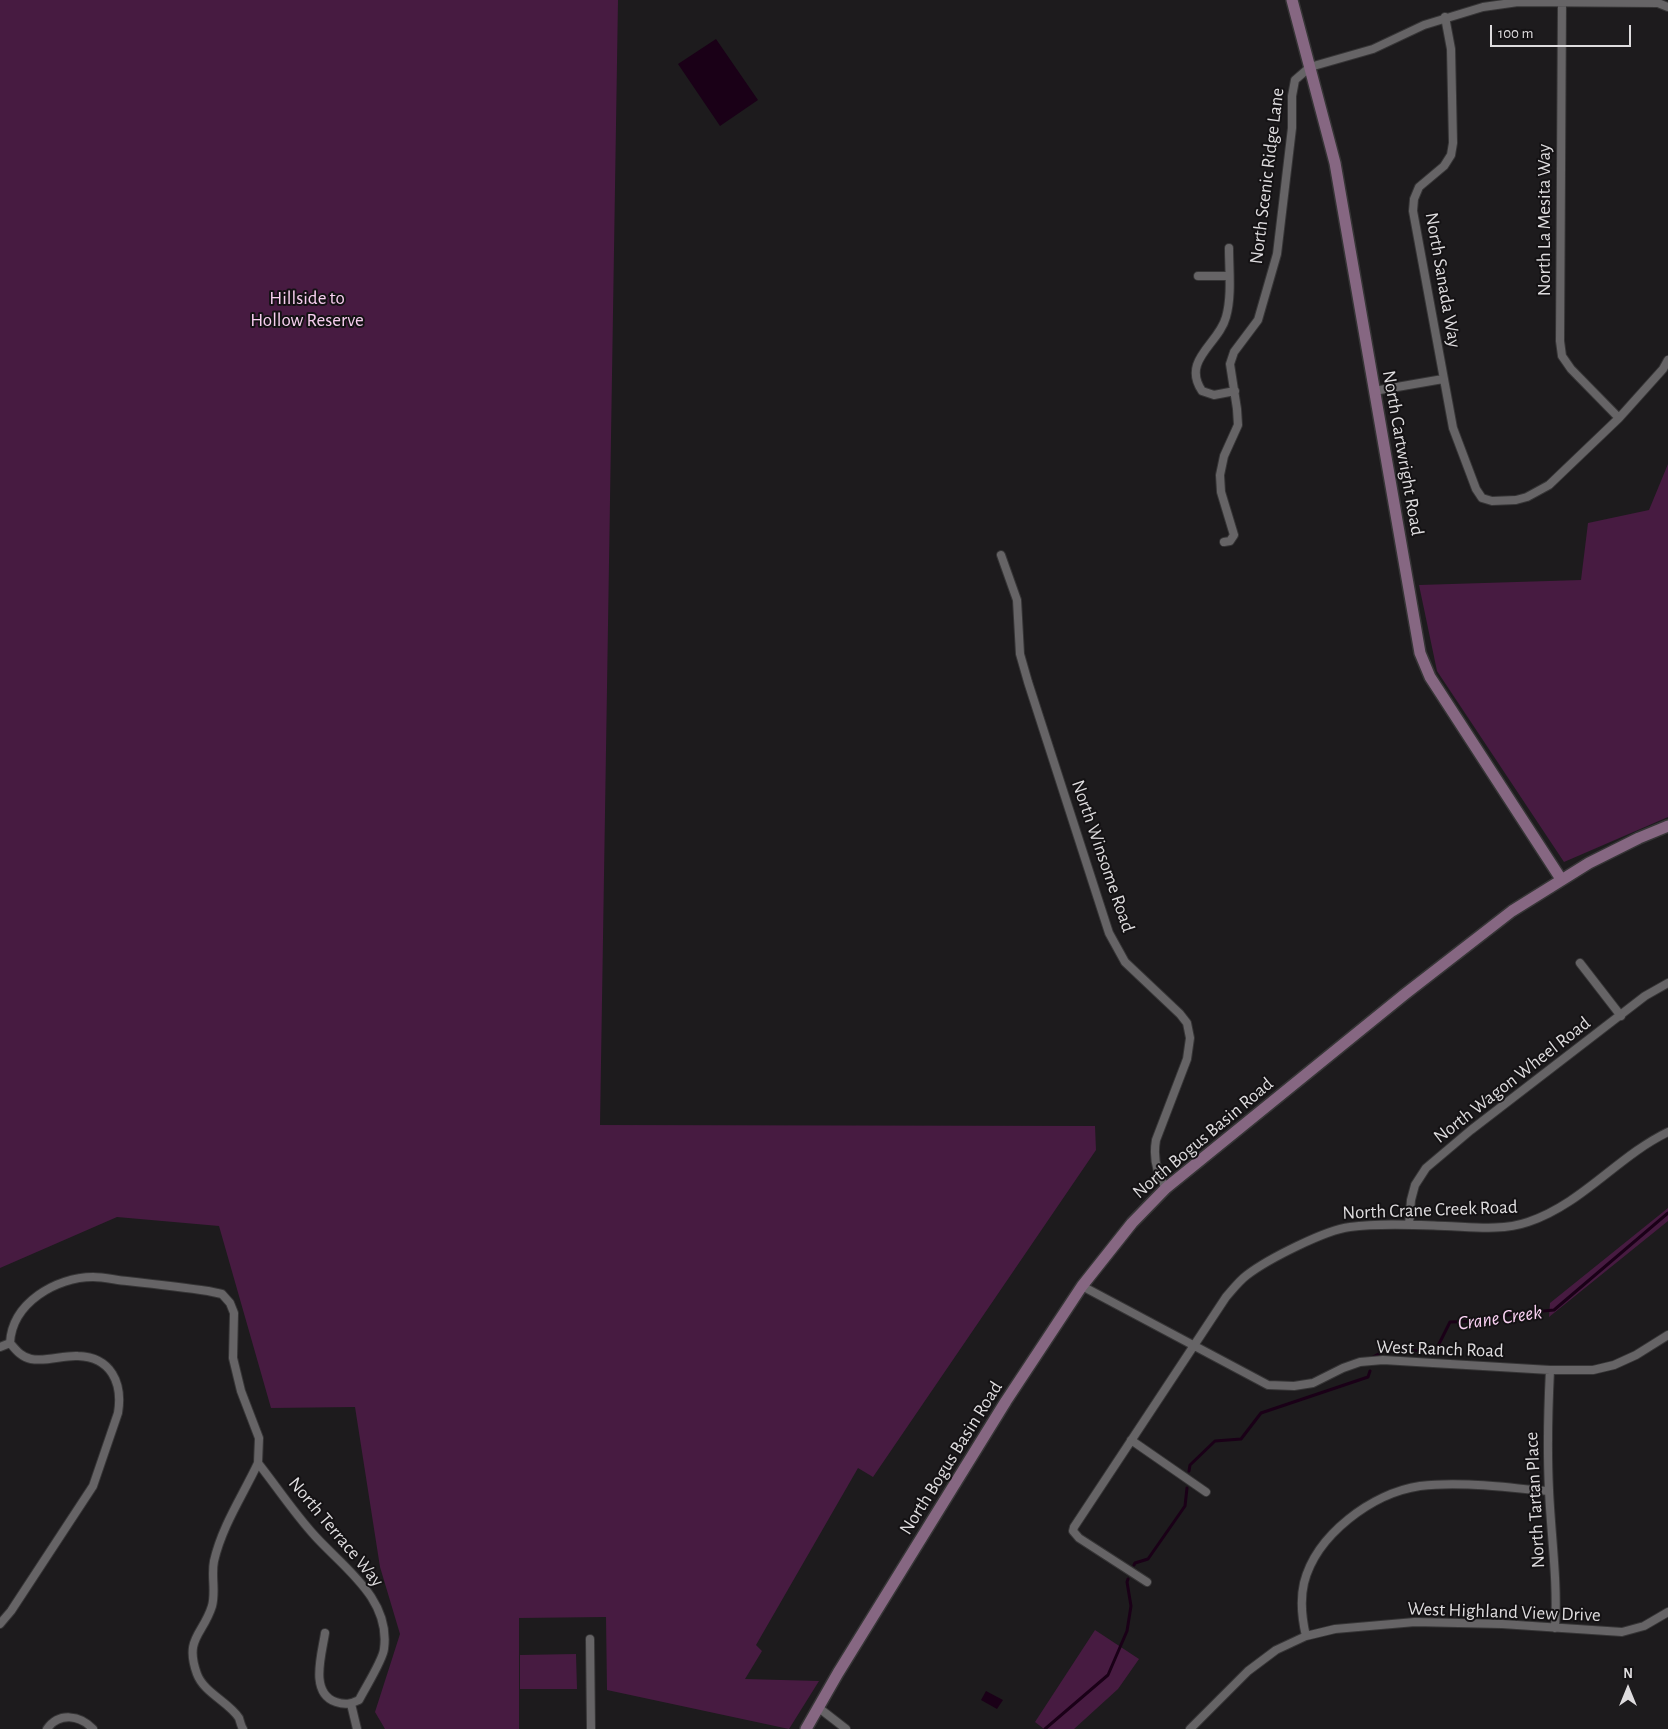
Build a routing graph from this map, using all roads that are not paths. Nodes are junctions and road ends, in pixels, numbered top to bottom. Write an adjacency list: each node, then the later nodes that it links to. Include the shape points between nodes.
1 (1292, 0): 5 (street, North Cartwright Road)
2 (1562, 1): 3 (street, via 1658,3); 4 (street, via 1518,2); 13 (street, North La Mesita Way, via 1562,356)
3 (1668, 7)
4 (1445, 17): 5 (street, via 1373,49); 10 (street, North Sanada Way, via 1451,49 1451,155 1444,166 1419,187 1414,198)
5 (1310, 67): 11 (street, North Scenic Ridge Lane, via 1295,80 1276,254 1258,320 1234,352 1230,364); 12 (street, North Cartwright Road, via 1335,163)
6 (1229, 248): 8 (street)
7 (1198, 276): 8 (street)
8 (1229, 276): 11 (street, via 1227,316 1222,329 1200,356 1196,383 1202,392 1214,395)
9 (1668, 360): 13 (street)
10 (1443, 379): 12 (street); 13 (street, North Sanada Way, via 1453,428 1476,489 1482,498 1492,501 1527,497 1550,485)
11 (1234, 391): 14 (street, North Scenic Ridge Lane, via 1238,425 1224,456 1220,475 1221,492 1234,535 1230,541)
12 (1374, 391): 17 (street, North Cartwright Road, via 1420,653 1430,677)
13 (1619, 418)
14 (1224, 542)
15 (1001, 555): 22 (street, North Winsome Road, via 1017,600 1020,654 1109,933 1125,962 1187,1023 1190,1038 1187,1059 1154,1150 1160,1179)
16 (1668, 826): 17 (street, North Bogus Basin Road)
17 (1561, 879): 22 (street, North Bogus Basin Road, via 1512,911 1443,964)
18 (1580, 963): 20 (street)
19 (1668, 983): 20 (street, North Wagon Wheel Road, via 1645,996)
20 (1621, 1016): 23 (street, North Wagon Wheel Road, via 1426,1168 1415,1185)
21 (1668, 1132): 23 (street, North Crane Creek Road, via 1546,1216 1500,1228)
22 (1166, 1188): 24 (street, North Bogus Basin Road, via 1132,1223)
23 (1409, 1225): 27 (street, North Crane Creek Road, via 1350,1227 1330,1232 1278,1256 1247,1275 1226,1296)
24 (1082, 1286): 27 (street, West Ranch Road); 42 (street, North Bogus Basin Road, via 1006,1401)
25 (1668, 1335): 29 (street, West Ranch Road, via 1614,1365 1593,1370)
26 (10, 1343): 28 (street); 31 (street, via 16,1318 36,1296 54,1285 77,1279 93,1277 222,1294 234,1313 233,1358 241,1391 260,1438); 36 (street, via 20,1354 31,1359 78,1356 106,1365 120,1390 120,1402 92,1486)
27 (1193, 1345): 29 (street, West Ranch Road, via 1268,1385 1312,1383 1360,1362 1383,1360); 30 (street, North Crane Creek Road)
28 (0, 1348)
29 (1550, 1370): 32 (street, North Tartan Place)
30 (1130, 1440): 33 (street); 34 (street, North Crane Creek Road, via 1073,1531)
31 (258, 1463): 41 (street, North Terrace Way, via 315,1536 354,1574 370,1595 383,1623 384,1651 359,1700); 45 (street, via 220,1541 214,1562 211,1609 193,1648 198,1677 238,1717)
32 (1549, 1491): 37 (street, North Tartan Place, via 1556,1588); 39 (street, via 1447,1484 1419,1486 1389,1494 1359,1510 1333,1533 1312,1562 1304,1583 1302,1605)
33 (1206, 1492)
34 (1147, 1582)
35 (1668, 1612): 37 (street, West Highland View Drive, via 1644,1626 1622,1632)
36 (0, 1624)
37 (1555, 1628): 39 (street, West Highland View Drive, via 1415,1622 1335,1629)
38 (325, 1633): 41 (street, via 320,1667 321,1689 330,1700)
39 (1306, 1636): 50 (street, West Highland View Drive, via 1276,1650 1248,1670)
40 (590, 1640): 47 (street)
41 (351, 1704): 46 (street)
42 (819, 1708): 48 (street, North Bogus Basin Road); 49 (street)
43 (47, 1729): 44 (street, via 62,1718 72,1717)
44 (93, 1729)
45 (243, 1729)
46 (357, 1729)
47 (591, 1729)
48 (806, 1729)
49 (846, 1729)
50 (1190, 1729)

